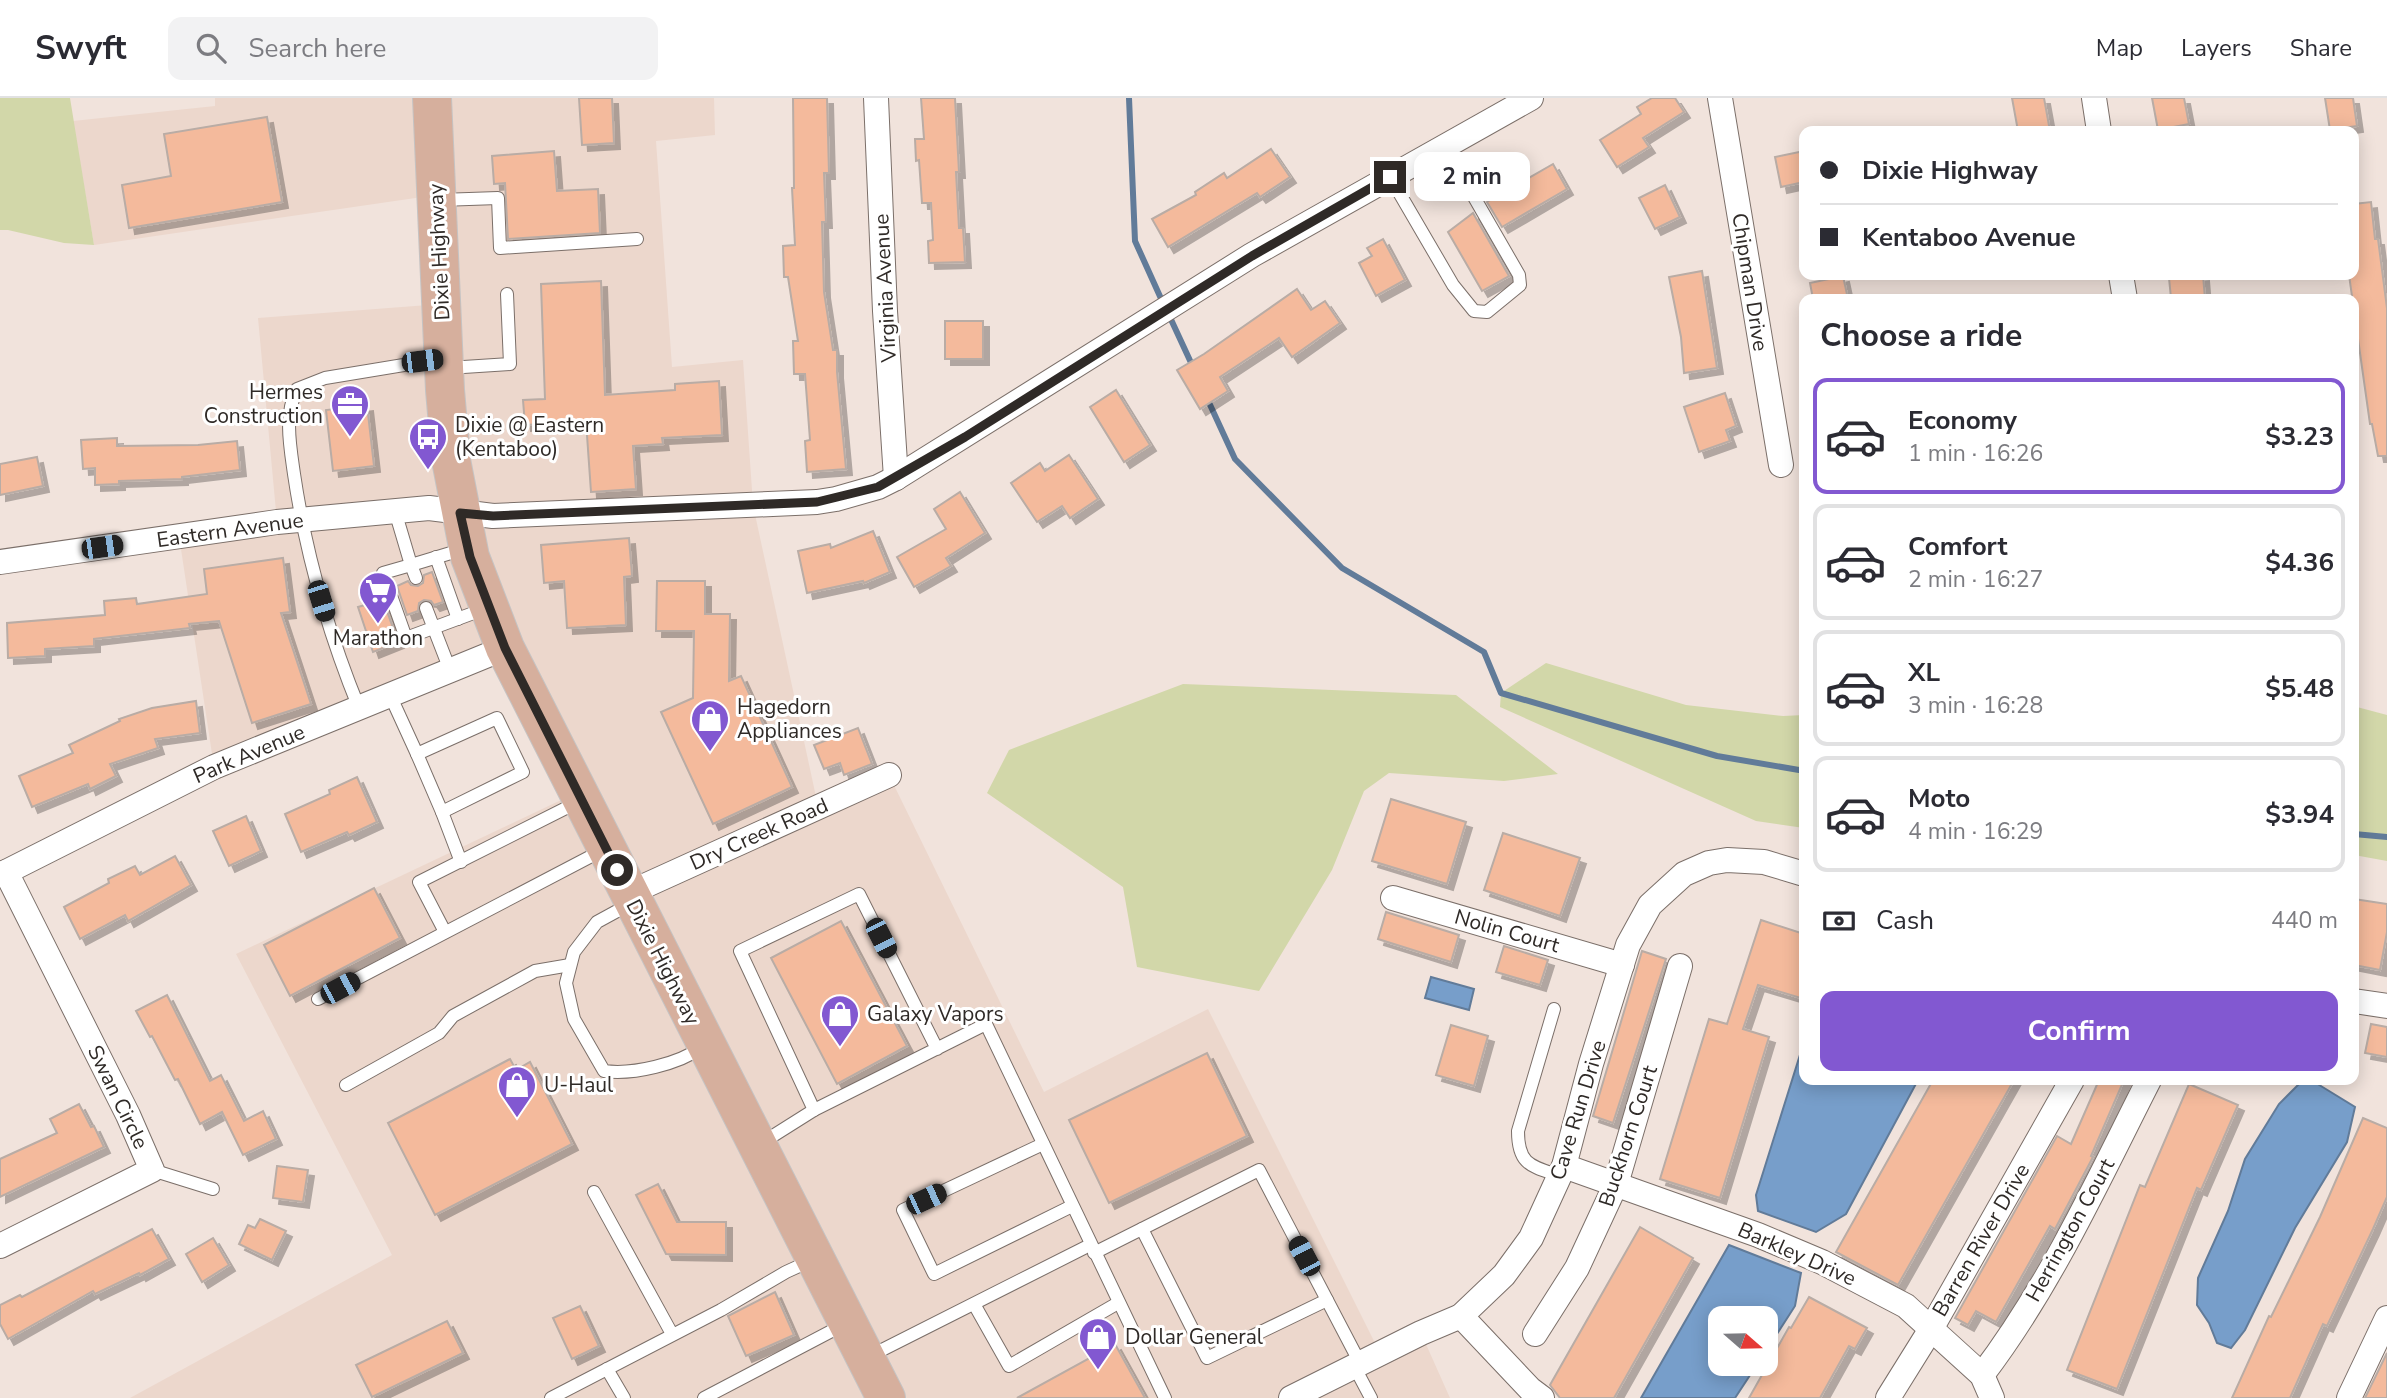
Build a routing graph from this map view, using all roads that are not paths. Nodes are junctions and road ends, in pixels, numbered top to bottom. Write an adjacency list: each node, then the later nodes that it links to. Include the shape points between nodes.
1 (432, 98): 9 (main road, Dixie Highway)
2 (876, 98): 14 (street, Virginia Avenue)
3 (1531, 98): 7 (street, Eastern Avenue)
4 (1720, 98): 13 (street, Chipman Drive)
5 (2094, 98): 6 (street)
6 (2098, 126)
7 (1441, 148): 8 (street, Eastern Avenue); 8 (lane, via 1519,275 1520,285 1487,312 1474,312 1453,285)
8 (1390, 177): 14 (street, Eastern Avenue, via 1252,256)
9 (436, 200): 10 (lane, via 498,198 500,248); 12 (main road, Dixie Highway)
10 (637, 239)
11 (507, 294): 12 (lane, via 510,365)
12 (444, 363): 16 (lane, via 325,378 296,389 290,403 290,443); 17 (main road, Dixie Highway)
13 (1781, 465)
14 (897, 478): 17 (street, Eastern Avenue, via 817,502 493,516)
15 (395, 511): 16 (street, Eastern Avenue); 17 (street, Eastern Avenue, via 429,508); 19 (lane)
16 (301, 520): 18 (street, Eastern Avenue); 27 (lane, via 315,581)
17 (455, 539): 19 (lane); 22 (main road, Dixie Highway)
18 (0, 562)
19 (411, 565): 20 (lane); 23 (lane, via 383,573 406,638)
20 (416, 579)
21 (426, 608): 23 (lane)
22 (473, 613): 23 (lane); 24 (main road, Dixie Highway)
23 (433, 629): 25 (lane)
24 (505, 648): 25 (street, Park Avenue); 30 (main road, Dixie Highway)
25 (450, 670): 26 (street, Park Avenue)
26 (390, 695): 27 (street, Park Avenue); 28 (lane)
27 (359, 708): 35 (street, Park Avenue, via 215,766)
28 (417, 754): 31 (lane); 31 (lane, via 497,718 523,772)
29 (889, 775): 36 (street, Dry Creek Road)
30 (582, 800): 32 (main road, Dixie Highway); 33 (lane)
31 (442, 812): 33 (lane)
32 (606, 848): 36 (main road, Dixie Highway); 38 (lane)
33 (461, 862): 38 (lane, via 419,882)
34 (1799, 872): 40 (street, Cave Run Drive, via 1764,862 1727,860 1684,874 1650,905)
35 (3, 874): 54 (street, Swan Circle)
36 (631, 897): 39 (lane, via 597,922 574,952); 46 (main road, Dixie Highway)
37 (1393, 898): 40 (street, Nolin Court)
38 (445, 932): 42 (lane)
39 (570, 965): 46 (lane, via 566,984 574,1019 604,1071 618,1073 675,1061); 48 (lane, via 535,971 453,1016 439,1033)
40 (1622, 965): 55 (street, Cave Run Drive)
41 (1680, 966): 56 (street, Buckhorn Court)
42 (318, 999)
43 (2359, 1002): 44 (street)
44 (2387, 1006)
45 (1554, 1009): 55 (lane, via 1518,1131 1518,1148 1525,1160 1538,1168)
46 (705, 1044): 53 (main road, Dixie Highway)
47 (937, 1049): 51 (lane); 51 (lane, via 859,894 740,951); 52 (lane, via 986,1024)
48 (346, 1085)
49 (2069, 1085): 70 (street, Barren River Drive)
50 (2146, 1085): 76 (street, Herrington Court, via 2010,1339)
51 (814, 1110): 53 (lane)
52 (1043, 1144): 59 (lane); 59 (lane, via 903,1210 934,1274)
53 (757, 1146): 63 (main road, Dixie Highway)
54 (152, 1170): 57 (lane); 61 (street, Swan Circle)
55 (1562, 1171): 56 (street, Barkley Drive); 67 (street, Cave Run Drive, via 1531,1238 1504,1275)
56 (1616, 1184): 70 (street, Barkley Drive, via 1822,1262 1906,1307); 72 (street, Buckhorn Court, via 1577,1268)
57 (213, 1189)
58 (594, 1192): 71 (lane)
59 (1072, 1206): 62 (lane)
60 (1142, 1229): 62 (lane); 64 (lane, via 1259,1170); 64 (lane, via 1206,1358)
61 (0, 1246)
62 (1092, 1249): 65 (lane); 66 (lane)
63 (814, 1259): 69 (main road, Dixie Highway); 71 (lane)
64 (1327, 1300): 74 (lane)
65 (1118, 1303): 66 (lane, via 1009,1366); 81 (lane)
66 (974, 1304): 73 (lane)
67 (1461, 1316): 74 (street, Cave Run Drive); 84 (street)
68 (2387, 1318): 87 (street)
69 (847, 1323): 73 (main road, Dixie Highway); 79 (lane)
70 (1930, 1329): 76 (street, Barkley Drive); 85 (street, Barren River Drive)
71 (672, 1334): 75 (lane)
72 (1535, 1334)
73 (865, 1358): 80 (main road, Dixie Highway)
74 (1357, 1365): 82 (street, Cave Run Drive); 83 (lane)
75 (607, 1369): 77 (lane); 78 (lane)
76 (1982, 1375): 86 (street, Barkley Drive)
77 (551, 1398)
78 (624, 1398)
79 (704, 1398)
80 (887, 1398)
81 (1165, 1398)
82 (1291, 1398)
83 (1371, 1398)
84 (1542, 1398)
85 (1888, 1398)
86 (1992, 1398)
87 (2349, 1398)

